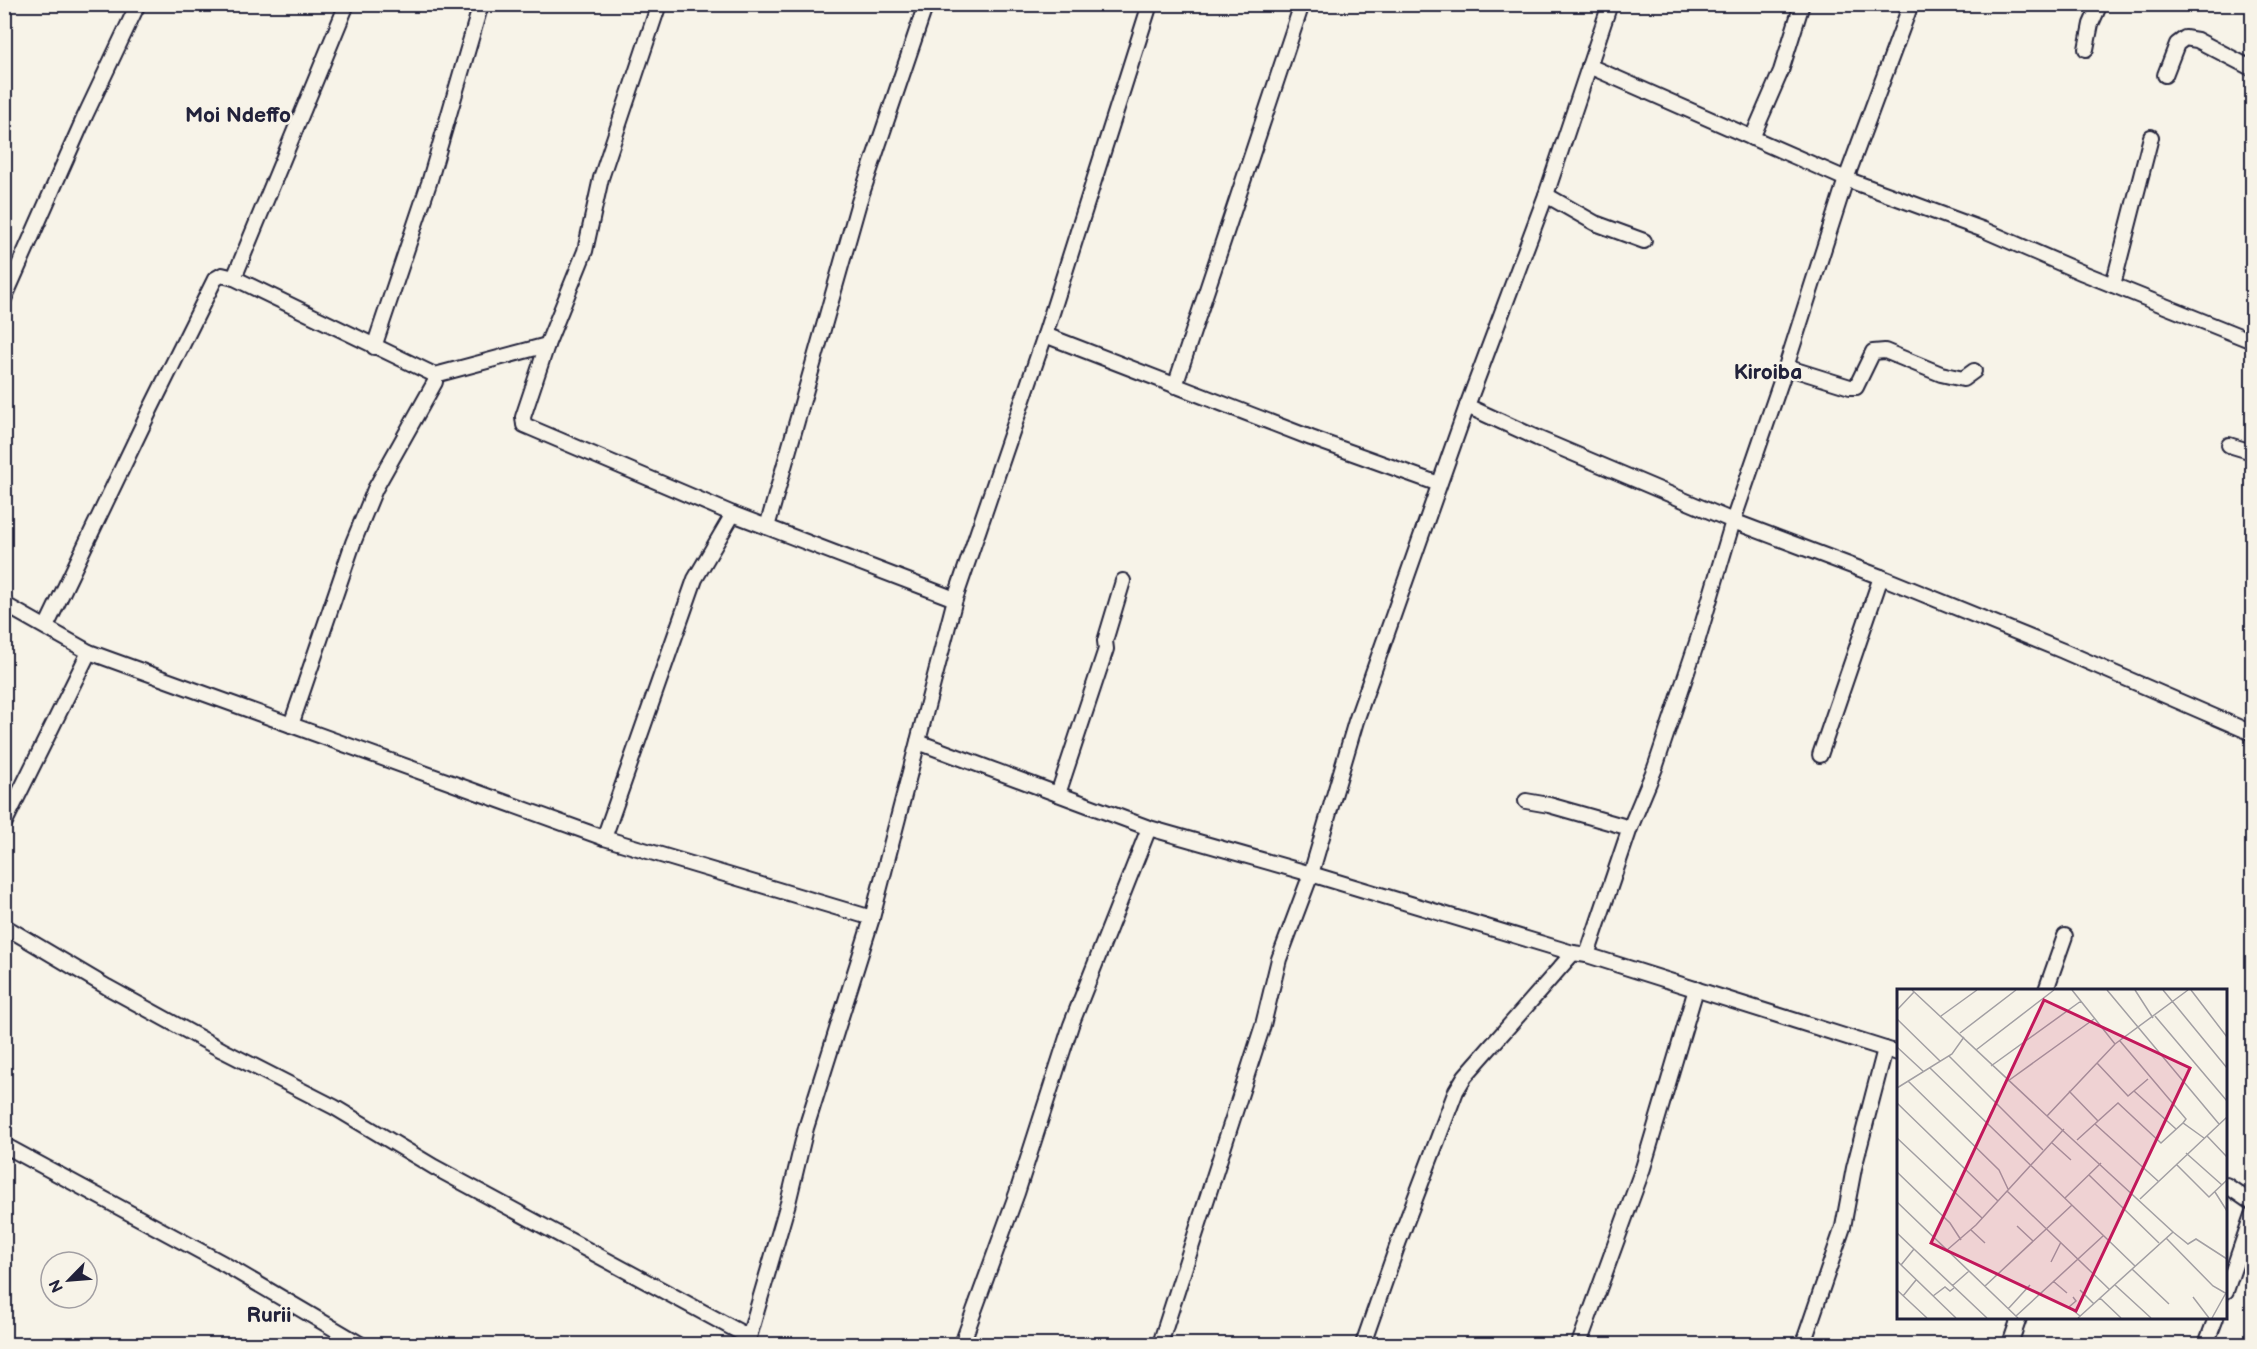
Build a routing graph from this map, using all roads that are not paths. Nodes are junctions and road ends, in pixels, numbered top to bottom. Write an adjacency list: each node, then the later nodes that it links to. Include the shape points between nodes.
1 (138, 4): 23 (street)
2 (347, 4): 21 (street)
3 (482, 4): 27 (street, via 429,183)
4 (659, 4): 26 (street, via 601,177 585,251)
5 (926, 4): 38 (street, via 859,202)
6 (1150, 4): 24 (street)
7 (1302, 4): 31 (street)
8 (1610, 4): 14 (street)
9 (1802, 4): 17 (street, via 1781,71)
10 (1911, 4): 18 (street)
11 (2100, 4): 12 (street)
12 (2086, 49)
13 (2253, 63): 15 (street, via 2251,68 2197,40 2185,38 2177,44)
14 (1589, 66): 17 (street); 19 (street)
15 (2165, 75)
16 (2151, 137): 22 (street)
17 (1752, 138): 18 (street)
18 (1846, 179): 22 (street, via 1984,230); 28 (street)
19 (1546, 195): 20 (street, via 1595,223); 32 (street)
20 (1644, 241)
21 (234, 278): 27 (street); 43 (street, via 222,275 215,279)
22 (2113, 285): 25 (street)
23 (4, 299)
24 (1045, 335): 31 (street); 41 (street)
25 (2253, 341)
26 (547, 345): 30 (street); 36 (street, via 523,417 524,425)
27 (374, 347): 30 (street)
28 (1786, 367): 29 (street, via 1850,387 1856,387 1873,352 1885,351 1963,379); 37 (street)
29 (1974, 371)
30 (435, 375): 45 (street, via 435,382 371,500 353,543)
31 (1175, 386): 35 (street)
32 (1467, 406): 35 (street); 37 (street)
33 (2229, 445): 34 (street)
34 (2253, 452)
35 (1439, 484): 55 (street, via 1356,721)
36 (733, 514): 38 (street); 54 (street, via 695,579)
37 (1733, 521): 39 (street); 53 (street, via 1666,736)
38 (767, 527): 41 (street)
39 (1881, 577): 46 (street); 48 (street)
40 (1123, 581): 49 (street, via 1106,649)
41 (955, 599): 47 (street)
42 (4, 604): 43 (street)
43 (46, 627): 44 (street)
44 (89, 652): 45 (street); 51 (street)
45 (291, 725): 54 (street)
46 (2253, 733)
47 (918, 742): 49 (street); 56 (street)
48 (1820, 755)
49 (1058, 794): 52 (street)
50 (1526, 801): 53 (street)
51 (4, 824)
52 (1149, 828): 55 (street); 73 (street, via 1071,1025)
53 (1630, 828): 60 (street)
54 (604, 838): 56 (street)
55 (1311, 874): 59 (street); 74 (street, via 1279,959 1263,1025)
56 (872, 918): 71 (street, via 806,1128)
57 (4, 926): 71 (street, via 107,987 334,1107 434,1167)
58 (2065, 936): 62 (street)
59 (1573, 953): 60 (street); 75 (street, via 1456,1091)
60 (1587, 955): 61 (street)
61 (1696, 989): 63 (street); 76 (street, via 1643,1168)
62 (2046, 989)
63 (1892, 1051): 77 (street, via 1854,1168 1843,1227)
64 (4, 1145): 72 (street, via 225,1264)
65 (2227, 1186): 66 (street)
66 (2253, 1203)
67 (2253, 1215): 68 (street)
68 (2227, 1288)
69 (2018, 1319): 78 (street)
70 (2215, 1319): 79 (street)
71 (748, 1341)
72 (360, 1344)
73 (962, 1344)
74 (1160, 1344)
75 (1363, 1344)
76 (1579, 1344)
77 (1803, 1344)
78 (2010, 1344)
79 (2206, 1344)

